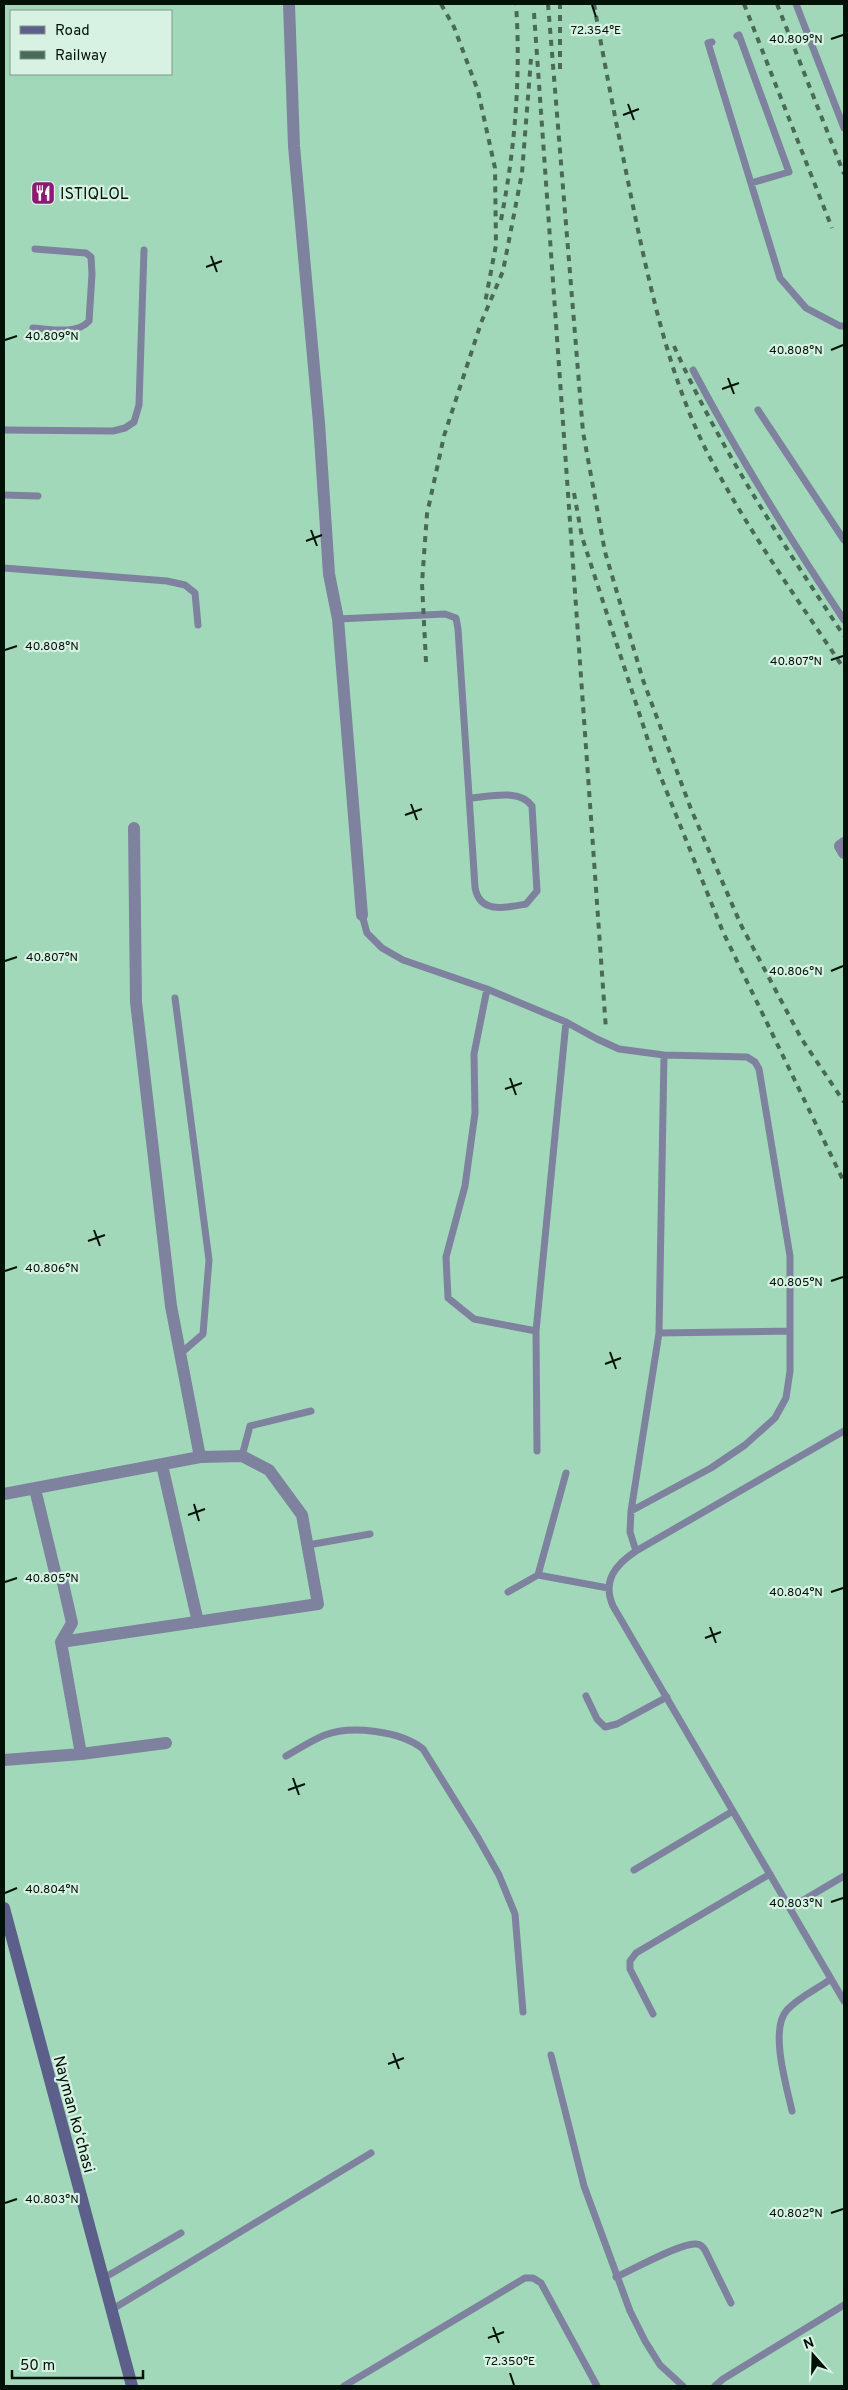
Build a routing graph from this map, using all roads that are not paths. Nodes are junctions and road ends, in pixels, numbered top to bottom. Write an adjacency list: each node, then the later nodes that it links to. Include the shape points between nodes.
1 (289, 4): 18 (street, via 294,146 329,574)
2 (796, 4): 5 (lane)
3 (736, 36): 6 (lane, via 739,35 789,172)
4 (712, 42): 6 (lane, via 708,44)
5 (844, 128)
6 (751, 183): 9 (lane, via 780,278 806,308)
7 (35, 249): 10 (lane, via 86,253 91,257 92,274 89,322 84,327 76,330)
8 (144, 250): 13 (lane, via 139,405 134,422 113,431)
9 (844, 326)
10 (32, 328)
11 (693, 370): 19 (lane, via 726,433)
12 (758, 410): 16 (lane)
13 (4, 430)
14 (4, 495): 15 (lane)
15 (38, 496)
16 (844, 540)
17 (4, 568): 20 (lane, via 185,585 195,593)
18 (338, 619): 21 (lane, via 445,614 456,618); 25 (street)
19 (844, 620)
20 (198, 625)
21 (469, 798): 21 (lane, via 475,887 480,902 498,907 526,904 537,891 532,806 528,800 515,796)
22 (134, 828): 33 (street, via 136,1002 171,1306)
23 (844, 843): 24 (street, via 840,846)
24 (844, 853)
25 (362, 916): 26 (lane, via 367,933 382,948 403,960)
26 (487, 989): 28 (lane); 30 (lane, via 474,1054 475,1113 465,1186 446,1257 448,1298 474,1319)
27 (175, 998): 33 (lane, via 209,1260 203,1334)
28 (566, 1022): 29 (lane, via 620,1049); 30 (lane)
29 (664, 1055): 31 (lane, via 747,1057 759,1069 790,1256); 32 (lane)
30 (536, 1330): 36 (lane)
31 (790, 1331): 32 (lane); 43 (lane, via 786,1398 775,1418 746,1445 711,1468)
32 (659, 1333): 43 (lane)
33 (180, 1354): 38 (street)
34 (311, 1411): 37 (lane, via 250,1426)
35 (844, 1431): 46 (lane)
36 (536, 1451)
37 (242, 1456): 38 (street); 45 (street, via 269,1470 302,1515)
38 (200, 1457): 39 (street)
39 (162, 1464): 41 (street); 50 (street)
40 (566, 1473): 47 (lane)
41 (35, 1489): 42 (street); 51 (street, via 56,1576 62,1579 72,1623)
42 (4, 1494)
43 (631, 1511): 46 (lane, via 630,1532)
44 (370, 1534): 45 (lane)
45 (308, 1545): 50 (street, via 318,1604)
46 (636, 1551): 48 (lane, via 614,1568)
47 (538, 1575): 48 (lane); 49 (lane)
48 (608, 1588): 53 (lane, via 613,1606)
49 (508, 1592)
50 (198, 1622): 51 (street)
51 (62, 1642): 55 (street)
52 (586, 1696): 53 (lane, via 597,1719 605,1727 618,1724)
53 (667, 1697): 58 (lane)
54 (166, 1743): 55 (street)
55 (81, 1754): 57 (street)
56 (286, 1756): 66 (lane, via 324,1735 341,1730 394,1735 412,1740 423,1749 477,1836 515,1914)
57 (4, 1760)
58 (733, 1811): 59 (lane); 60 (lane)
59 (634, 1870)
60 (770, 1874): 63 (lane); 67 (lane, via 636,1953 630,1961 630,1969)
61 (844, 1876): 63 (lane)
62 (4, 1908): 73 (main road, Nayman koʻchasi)
63 (790, 1908): 64 (lane)
64 (831, 1979): 65 (lane); 69 (lane, via 785,2011 780,2021 778,2034)
65 (844, 2001)
66 (523, 2012)
67 (653, 2014)
68 (551, 2055): 72 (lane, via 584,2186)
69 (792, 2112)
70 (371, 2153): 76 (lane)
71 (181, 2233): 73 (lane)
72 (616, 2277): 74 (lane, via 682,2246 696,2243 706,2250); 80 (lane, via 645,2342 660,2365)
73 (102, 2279): 76 (main road, Nayman koʻchasi)
74 (731, 2303)
75 (844, 2305): 81 (lane)
76 (110, 2310): 77 (main road, Nayman koʻchasi)
77 (132, 2386)
78 (344, 2386): 79 (lane, via 525,2278 533,2278 541,2283)
79 (597, 2386)
80 (683, 2386)
81 (715, 2386)

